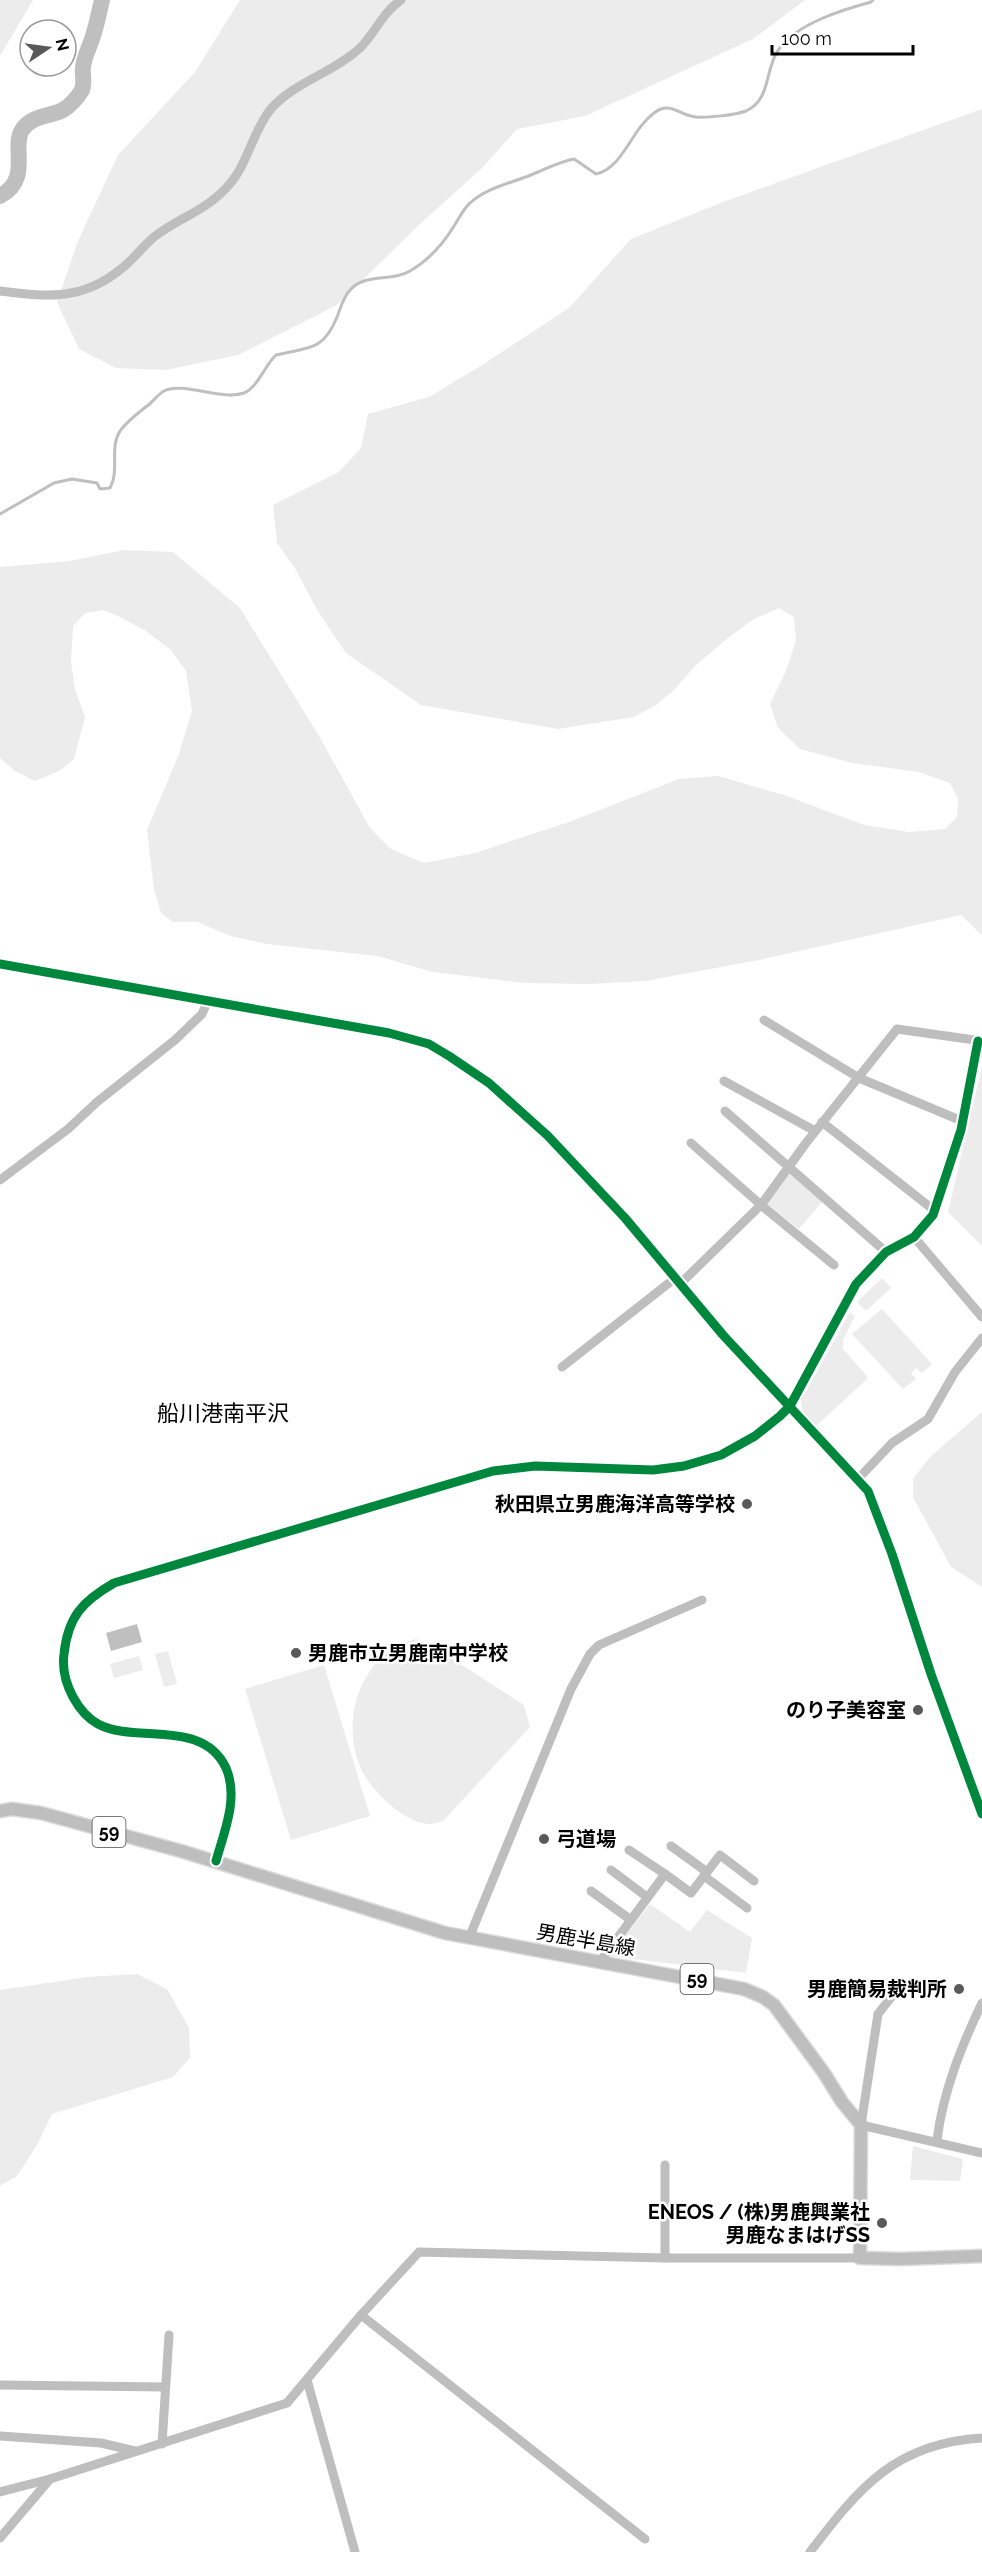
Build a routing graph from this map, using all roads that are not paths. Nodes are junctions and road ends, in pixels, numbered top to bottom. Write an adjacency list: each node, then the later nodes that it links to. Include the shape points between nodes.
1 (401, 0): 2 (street, via 360,47 270,111 228,186 199,212 153,238 121,269 77,293 46,296)
2 (0, 291)
3 (0, 964): 4 (street)
4 (208, 1000): 15 (street, via 202,1014 175,1040); 21 (street, via 429,1044 489,1083 571,1158)
5 (764, 1020): 7 (street)
6 (980, 1041): 7 (street, via 897,1029); 10 (street)
7 (859, 1078): 10 (street); 11 (street)
8 (724, 1081): 12 (street)
9 (724, 1111): 14 (street)
10 (962, 1121): 17 (street)
11 (822, 1122): 12 (street); 17 (street)
12 (815, 1131): 14 (street)
13 (691, 1143): 16 (street)
14 (789, 1166): 16 (street); 19 (street)
15 (0, 1180)
16 (761, 1205): 20 (street); 21 (street)
17 (934, 1211): 18 (street)
18 (914, 1237): 19 (street); 22 (street)
19 (886, 1252): 25 (street, via 856,1284)
20 (834, 1265)
21 (677, 1281): 24 (street); 25 (street)
22 (982, 1317)
23 (982, 1338): 26 (street, via 955,1372 928,1419 892,1443)
24 (562, 1367)
25 (790, 1406): 26 (street); 32 (street, via 755,1436 721,1455 684,1466 653,1470 535,1466 493,1471 114,1583 90,1597 73,1619 65,1639 63,1661 71,1693 79,1707 99,1724 192,1738 207,1746 226,1767 233,1792)
26 (857, 1480): 29 (street, via 868,1491 892,1554)
27 (702, 1600): 41 (street, via 599,1645 590,1654 571,1689)
28 (0, 1811): 32 (main road, 男鹿半島線 / 59, via 41,1813)
29 (982, 1814)
30 (671, 1846): 35 (street)
31 (629, 1850): 34 (street)
32 (216, 1861): 41 (main road, 男鹿半島線 / 59)
33 (610, 1870): 38 (street)
34 (665, 1874): 35 (street, via 691,1893); 38 (street)
35 (705, 1874): 36 (street, via 720,1855); 39 (street)
36 (754, 1881)
37 (591, 1891): 40 (street)
38 (647, 1897): 40 (street)
39 (747, 1908)
40 (630, 1920): 42 (street)
41 (469, 1938): 42 (main road, 男鹿半島線 / 59)
42 (598, 1963): 45 (main road, 男鹿半島線 / 59, via 744,1989 763,1996 791,2024)
43 (900, 1986): 45 (street, via 878,2014)
44 (982, 2003): 46 (street, via 953,2071 940,2111)
45 (861, 2125): 46 (street); 51 (main road)
46 (937, 2140): 47 (street)
47 (982, 2152)
48 (665, 2165): 50 (street)
49 (982, 2256): 51 (main road)
50 (665, 2258): 51 (street); 52 (street, via 419,2252)
51 (860, 2258)
52 (361, 2315): 54 (street); 64 (street)
53 (169, 2335): 56 (street)
54 (307, 2380): 59 (street, via 287,2403); 65 (street)
55 (0, 2385): 56 (street)
56 (165, 2387): 59 (street)
57 (0, 2436): 60 (street, via 100,2443)
58 (982, 2438): 66 (street, via 922,2450 886,2468 844,2508)
59 (162, 2444): 60 (street)
60 (137, 2451): 61 (street)
61 (50, 2479): 62 (street); 63 (street)
62 (0, 2492)
63 (0, 2538)
64 (645, 2539)
65 (355, 2552)
66 (810, 2552)

